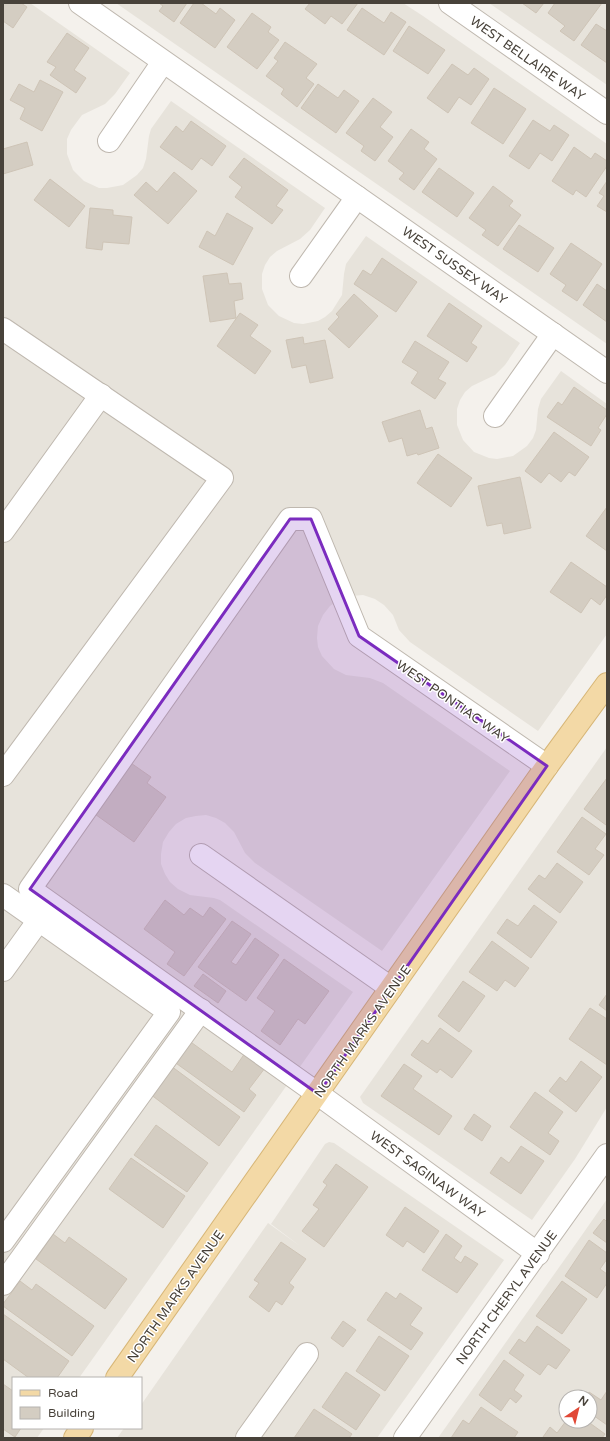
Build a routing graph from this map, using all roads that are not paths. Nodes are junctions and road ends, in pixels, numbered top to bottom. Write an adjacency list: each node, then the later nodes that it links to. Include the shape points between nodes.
1 (80, 3): 3 (street, WEST SUSSEX WAY)
2 (450, 3): 4 (street, WEST BELLAIRE WAY)
3 (164, 62): 5 (street); 6 (street, WEST SUSSEX WAY)
4 (607, 112)
5 (109, 141)
6 (357, 197): 7 (street); 9 (street, WEST SUSSEX WAY)
7 (301, 276)
8 (3, 329): 11 (street)
9 (553, 334): 10 (street, WEST SUSSEX WAY); 12 (street)
10 (607, 372)
11 (101, 396): 13 (street); 17 (street, via 222,478)
12 (495, 416)
13 (3, 530)
14 (359, 636): 16 (street, WEST PONTIAC WAY); 23 (street, WEST SAGINAW WAY, via 311,519 290,520 30,889)
15 (607, 684): 16 (main road, NORTH MARKS AVENUE)
16 (547, 766): 22 (main road, NORTH MARKS AVENUE)
17 (3, 775)
18 (201, 855): 22 (street)
19 (3, 895): 20 (street)
20 (39, 920): 21 (street); 26 (street, via 169,1012)
21 (3, 970)
22 (391, 988): 24 (main road, NORTH MARKS AVENUE)
23 (201, 1010): 24 (street, WEST SAGINAW WAY); 28 (street)
24 (318, 1094): 27 (street, WEST SAGINAW WAY); 30 (main road, NORTH MARKS AVENUE)
25 (607, 1155): 27 (street, NORTH CHERYL AVENUE)
26 (3, 1241)
27 (538, 1254): 34 (street, NORTH CHERYL AVENUE)
28 (3, 1284)
29 (307, 1354): 33 (street)
30 (118, 1377)
31 (81, 1429): 32 (main road)
32 (75, 1438)
33 (248, 1438)
34 (405, 1438)

